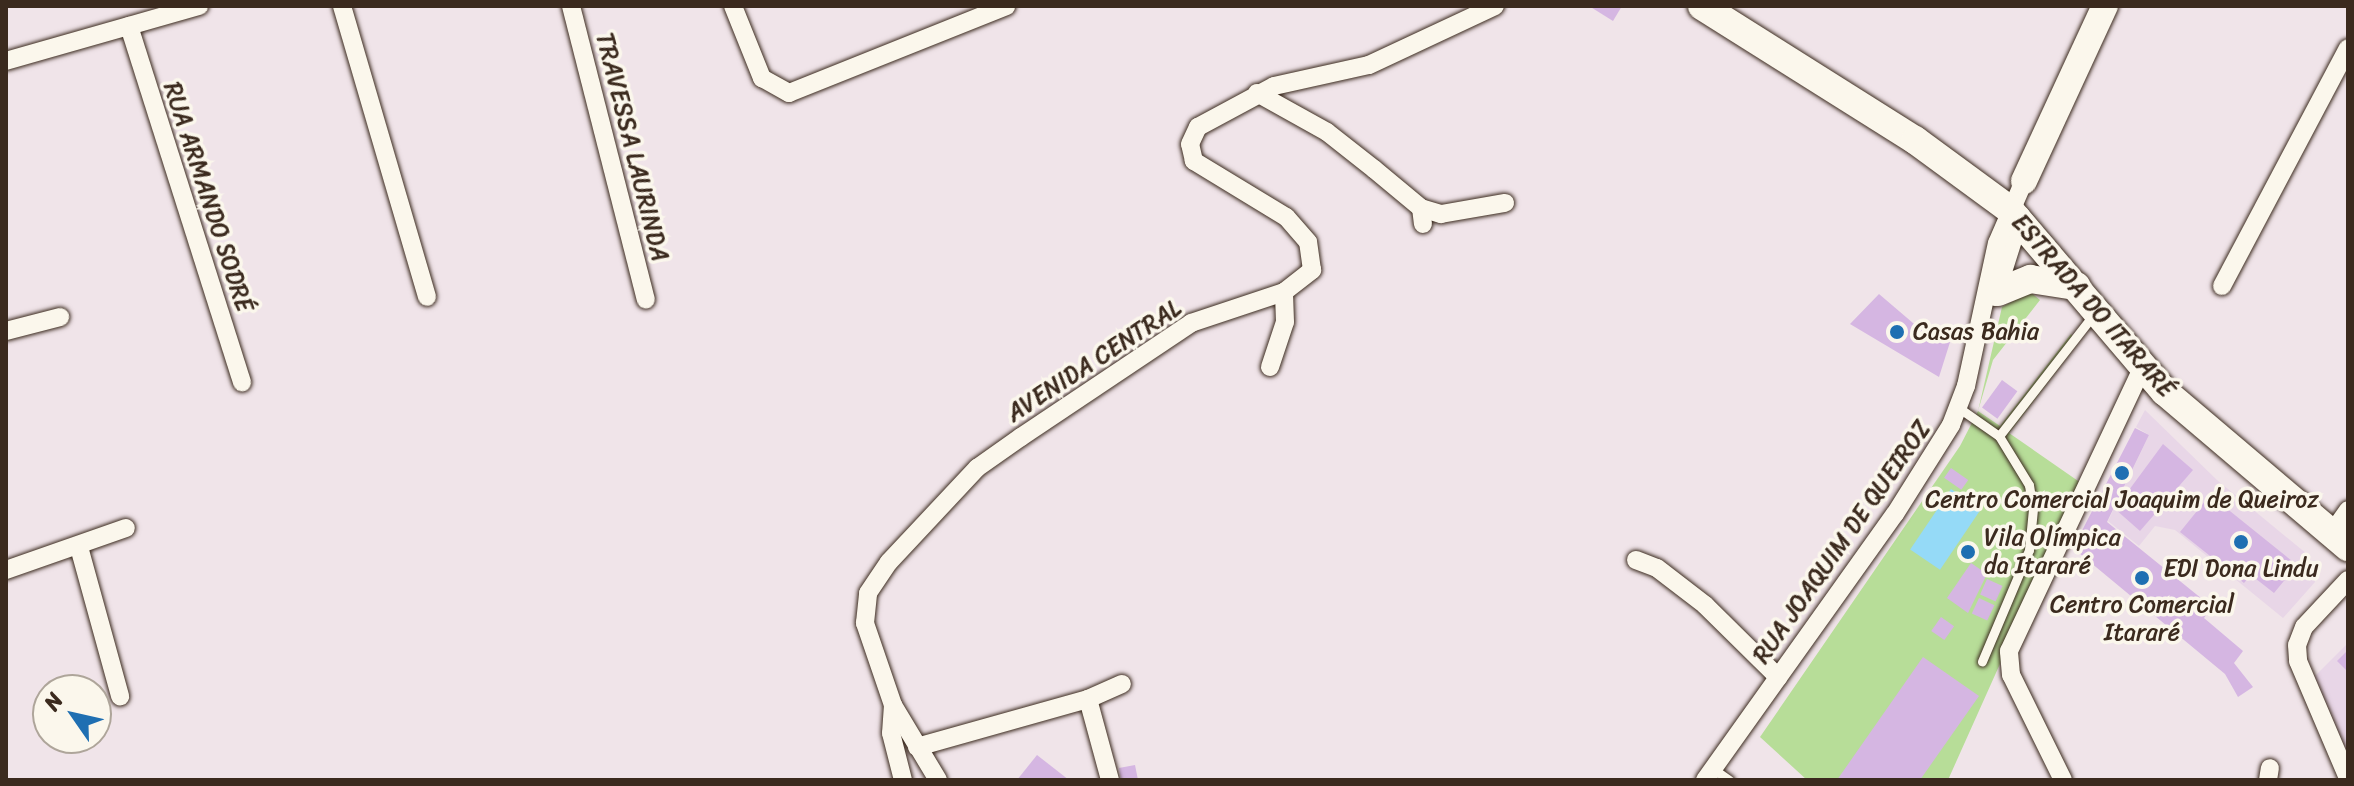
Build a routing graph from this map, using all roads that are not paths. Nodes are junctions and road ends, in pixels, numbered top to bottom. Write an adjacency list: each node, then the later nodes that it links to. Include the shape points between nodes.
1 (199, 6): 9 (street)
2 (342, 6): 20 (street)
3 (571, 6): 21 (street, TRAVESSA LAURINDA)
4 (733, 6): 5 (street, via 762,78 789,93)
5 (1006, 6)
6 (1495, 6): 12 (street, AVENIDA CENTRAL, via 1369,65)
7 (1702, 6): 15 (main road, ESTRADA DO ITARARÉ, via 1915,140)
8 (2105, 6): 13 (street)
9 (129, 26): 11 (street); 28 (street, RUA ARMANDO SODRÉ)
10 (2348, 48): 17 (street)
11 (6, 61)
12 (1257, 93): 14 (street, via 1327,132 1422,216); 18 (street, AVENIDA CENTRAL, via 1198,127 1191,156 1200,168 1286,217 1308,242 1312,270)
13 (2024, 181): 15 (street)
14 (1505, 203)
15 (2014, 214): 16 (main road, ESTRADA DO ITARARÉ); 19 (street, RUA JOAQUIM DE QUEIROZ); 23 (street, RUA JOAQUIM DE QUEIROZ)
16 (2076, 286): 19 (main road, via 2030,279); 22 (main road, ESTRADA DO ITARARÉ)
17 (2222, 286)
18 (1284, 292): 26 (street, via 1285,322); 43 (street, AVENIDA CENTRAL, via 1191,323 977,468 942,502 889,562 864,606 873,656)
19 (1998, 292): 23 (street, RUA JOAQUIM DE QUEIROZ)
20 (427, 297)
21 (646, 300)
22 (2096, 311): 27 (main road, ESTRADA DO ITARARÉ); 30 (lane)
23 (1979, 314): 29 (street, RUA JOAQUIM DE QUEIROZ)
24 (60, 317): 25 (street)
25 (6, 331)
26 (1270, 367)
27 (2142, 368): 33 (main road, ESTRADA DO ITARARÉ, via 2240,460); 51 (street, via 2009,651 2011,675)
28 (242, 382)
29 (1959, 408): 30 (lane); 39 (street, RUA JOAQUIM DE QUEIROZ, via 1913,488)
30 (1999, 436): 38 (lane, via 2029,485 2033,528 2021,573)
31 (2348, 510): 33 (street)
32 (126, 528): 34 (street)
33 (2340, 540)
34 (79, 547): 36 (street); 41 (street)
35 (1636, 560): 39 (street, via 1657,568 1705,605)
36 (6, 570)
37 (2348, 580): 46 (street, via 2304,627 2297,645 2298,661)
38 (1982, 661)
39 (1778, 677): 45 (street, RUA JOAQUIM DE QUEIROZ)
40 (1122, 684): 42 (street)
41 (120, 696)
42 (1088, 699): 44 (street); 49 (street)
43 (893, 705): 44 (street, AVENIDA CENTRAL); 47 (street, via 891,733)
44 (917, 747): 48 (street, AVENIDA CENTRAL)
45 (1708, 774): 50 (lane)
46 (2348, 778)
47 (903, 780)
48 (938, 780)
49 (1110, 780)
50 (1729, 780)
51 (2063, 780)

